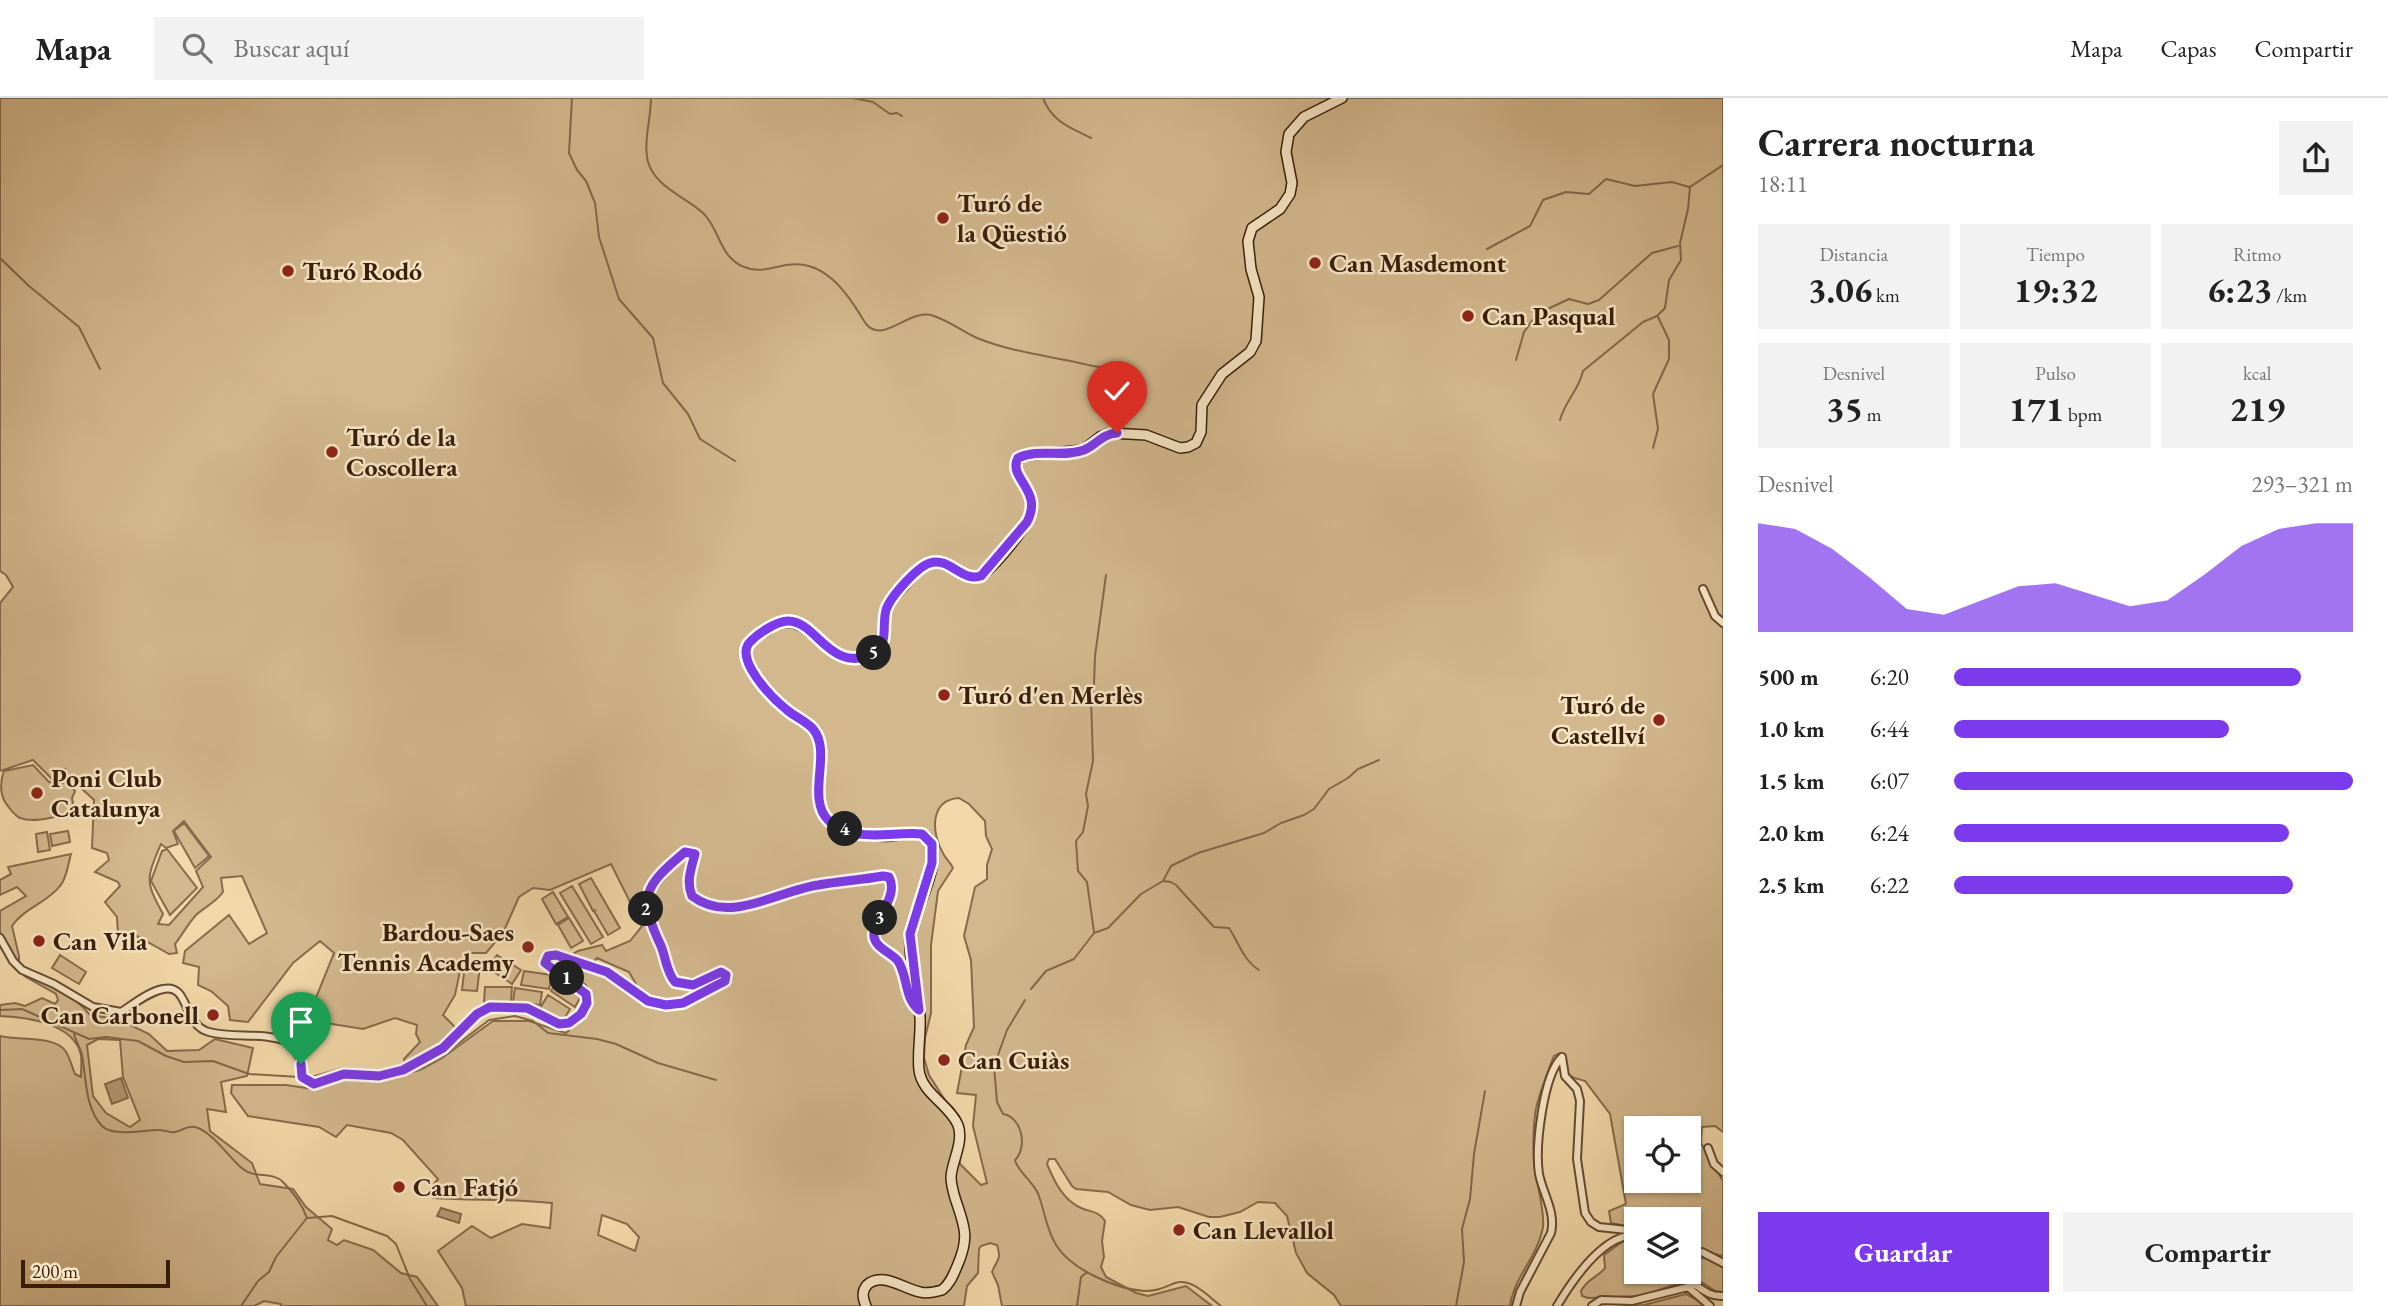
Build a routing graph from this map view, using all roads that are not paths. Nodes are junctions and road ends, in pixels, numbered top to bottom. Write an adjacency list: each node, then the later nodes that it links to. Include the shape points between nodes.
1 (1342, 98): 6 (main road, via 1304,117 1289,134 1286,158 1292,183 1288,199 1252,228 1248,241 1259,297 1256,341 1250,352 1222,374 1202,405 1196,443 1180,448 1146,435 1111,433 1083,450 1022,456 1015,468 1032,499 1027,522 981,576 967,577 941,562 921,567 888,605 884,641 877,652 858,658 843,656 799,624 787,621 752,640 747,648 747,659 761,684 818,737 819,800 828,820 880,836 922,834 932,844 932,863 910,934)
2 (1703, 589): 3 (street)
3 (1723, 623)
4 (0, 938): 5 (street, via 22,970 93,1007 121,1012 149,994 175,989 199,1029 289,1042 300,1058 301,1076 314,1084 344,1074 379,1076 403,1070 443,1048 490,1007 527,1008 565,1024 578,1017)
5 (587, 1003): 6 (main road, via 582,989 545,963 548,956 607,972 648,1001 666,1005 683,1003 725,981 721,972 693,985 675,982 648,917 646,902 653,884 685,852 691,852 695,854 688,887 692,896 717,908 740,908 816,885 889,877 890,894 874,938 898,962 911,1001)
6 (919, 1010): 15 (main road, via 922,1080 958,1128 951,1182 966,1242 950,1282 942,1290 919,1292 889,1281 874,1281 863,1290)
7 (1708, 1148): 8 (street)
8 (1723, 1172)
9 (1624, 1231): 16 (street, via 1599,1227 1585,1213 1577,1159 1577,1089 1565,1076 1562,1057 1541,1116 1539,1173 1553,1224)
10 (1624, 1238): 17 (street, via 1589,1261)
11 (1701, 1252): 12 (street)
12 (1723, 1263)
13 (1688, 1287): 14 (street, via 1696,1285); 18 (street, via 1632,1301 1601,1300); 19 (street)
14 (1723, 1296)
15 (866, 1306)
16 (1516, 1306)
17 (1557, 1306)
18 (1592, 1306)
19 (1710, 1306)

